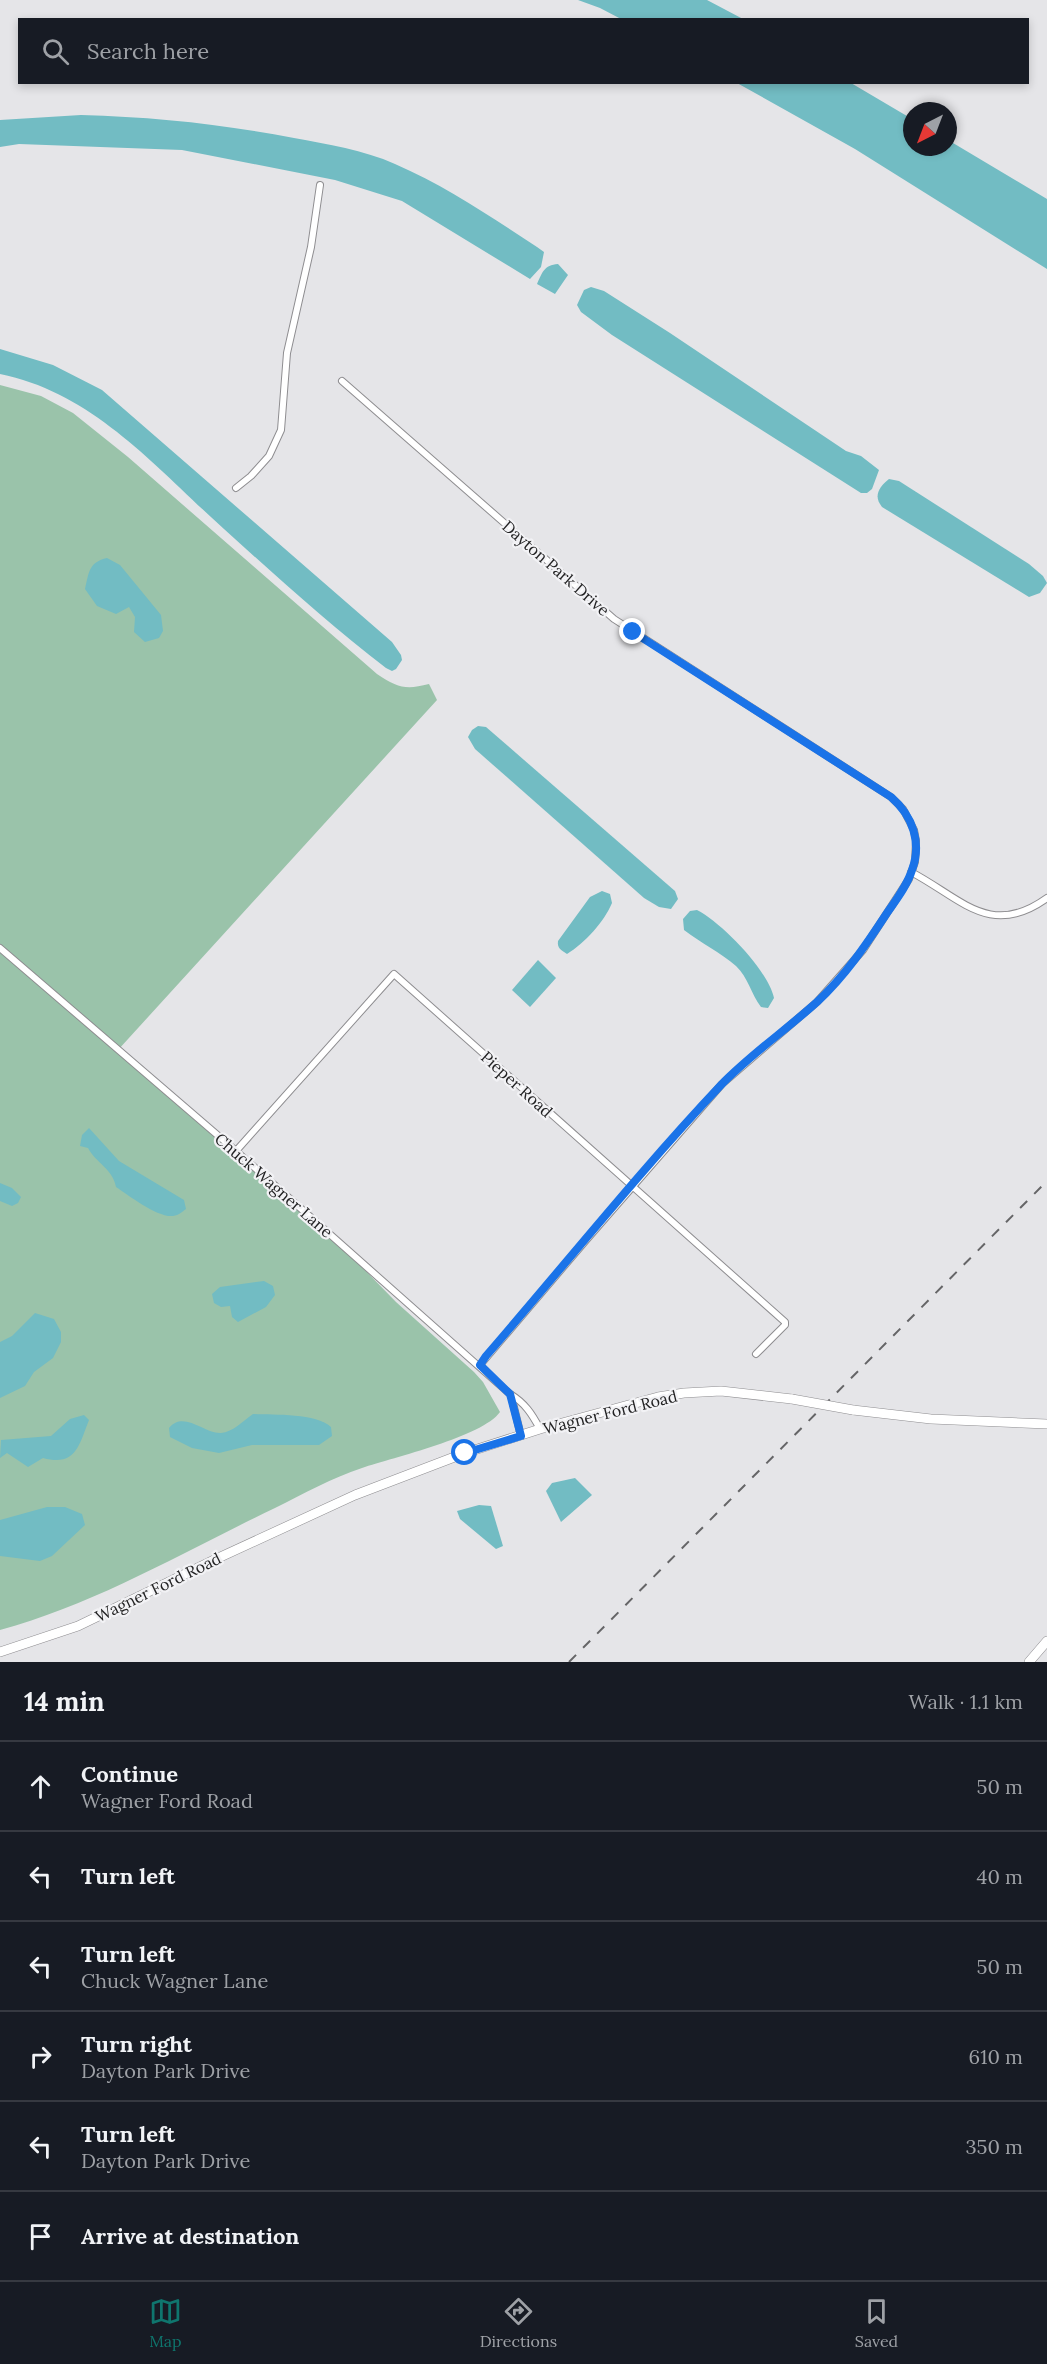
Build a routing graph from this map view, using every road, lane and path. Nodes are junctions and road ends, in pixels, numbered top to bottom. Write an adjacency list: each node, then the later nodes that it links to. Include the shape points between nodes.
1 (320, 185): 3 (street, via 287,353 281,430 269,456)
2 (342, 381): 4 (street, Dayton Park Drive, via 614,618 891,797 914,830)
3 (236, 488)
4 (912, 872): 5 (street, via 970,909 989,915 1018,914); 8 (street, Dayton Park Drive, via 846,972 722,1084)
5 (1047, 898)
6 (0, 948): 7 (street, Chuck Wagner Lane)
7 (236, 1151): 8 (street, Pieper Road, via 394,974); 10 (street, Chuck Wagner Lane)
8 (632, 1186): 9 (street, Pieper Road, via 785,1322); 10 (street, Dayton Park Drive)
9 (756, 1354)
10 (480, 1365): 11 (street, Chuck Wagner Lane)
11 (510, 1394): 13 (street, Chuck Wagner Lane, via 527,1407); 14 (street)
12 (1047, 1424): 13 (main road, Wagner Ford Road, bridge, via 931,1419 732,1392 684,1393 641,1401)
13 (540, 1429): 14 (main road, Wagner Ford Road)
14 (521, 1436): 16 (main road, Wagner Ford Road, via 389,1481 216,1558 78,1626)
15 (1047, 1641): 17 (main road)
16 (0, 1652)
17 (1029, 1662)

